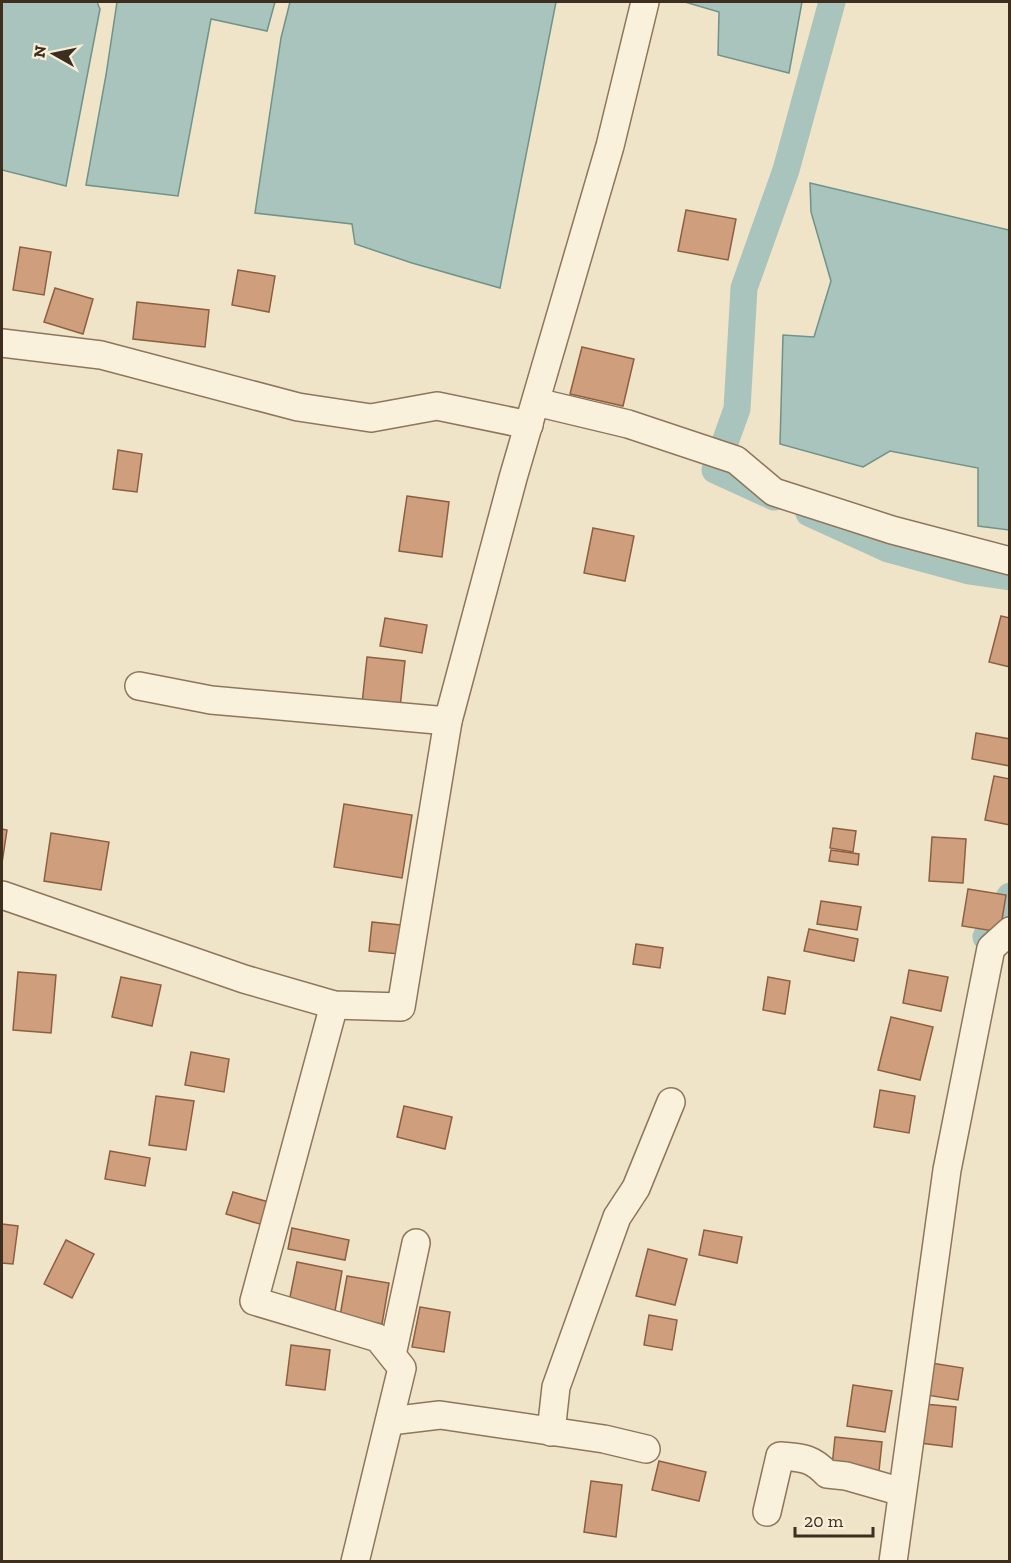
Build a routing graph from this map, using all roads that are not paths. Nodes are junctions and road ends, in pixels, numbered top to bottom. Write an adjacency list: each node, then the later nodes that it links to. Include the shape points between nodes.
1 (645, 2): 3 (street, via 610,146)
2 (2, 343): 3 (street, via 101,356 298,407 371,418 437,406)
3 (533, 414): 4 (street, via 628,424 736,460 774,492 892,530); 6 (street)
4 (1010, 561)
5 (139, 686): 6 (street, via 221,701)
6 (448, 721): 9 (street, via 401,1007)
7 (2, 895): 9 (street, via 244,979)
8 (1010, 931): 16 (street, via 991,948 947,1170)
9 (334, 1005): 12 (street, via 254,1301 378,1338)
10 (671, 1102): 14 (street, via 636,1188 613,1228 556,1388)
11 (416, 1243): 12 (street)
12 (392, 1354): 13 (street, via 402,1368)
13 (390, 1421): 14 (street, via 440,1415); 18 (street)
14 (551, 1432): 15 (street)
15 (646, 1449)
16 (902, 1492): 17 (street, via 827,1474 816,1463 799,1457 780,1456); 19 (street)
17 (766, 1512)
18 (355, 1562)
19 (893, 1562)

